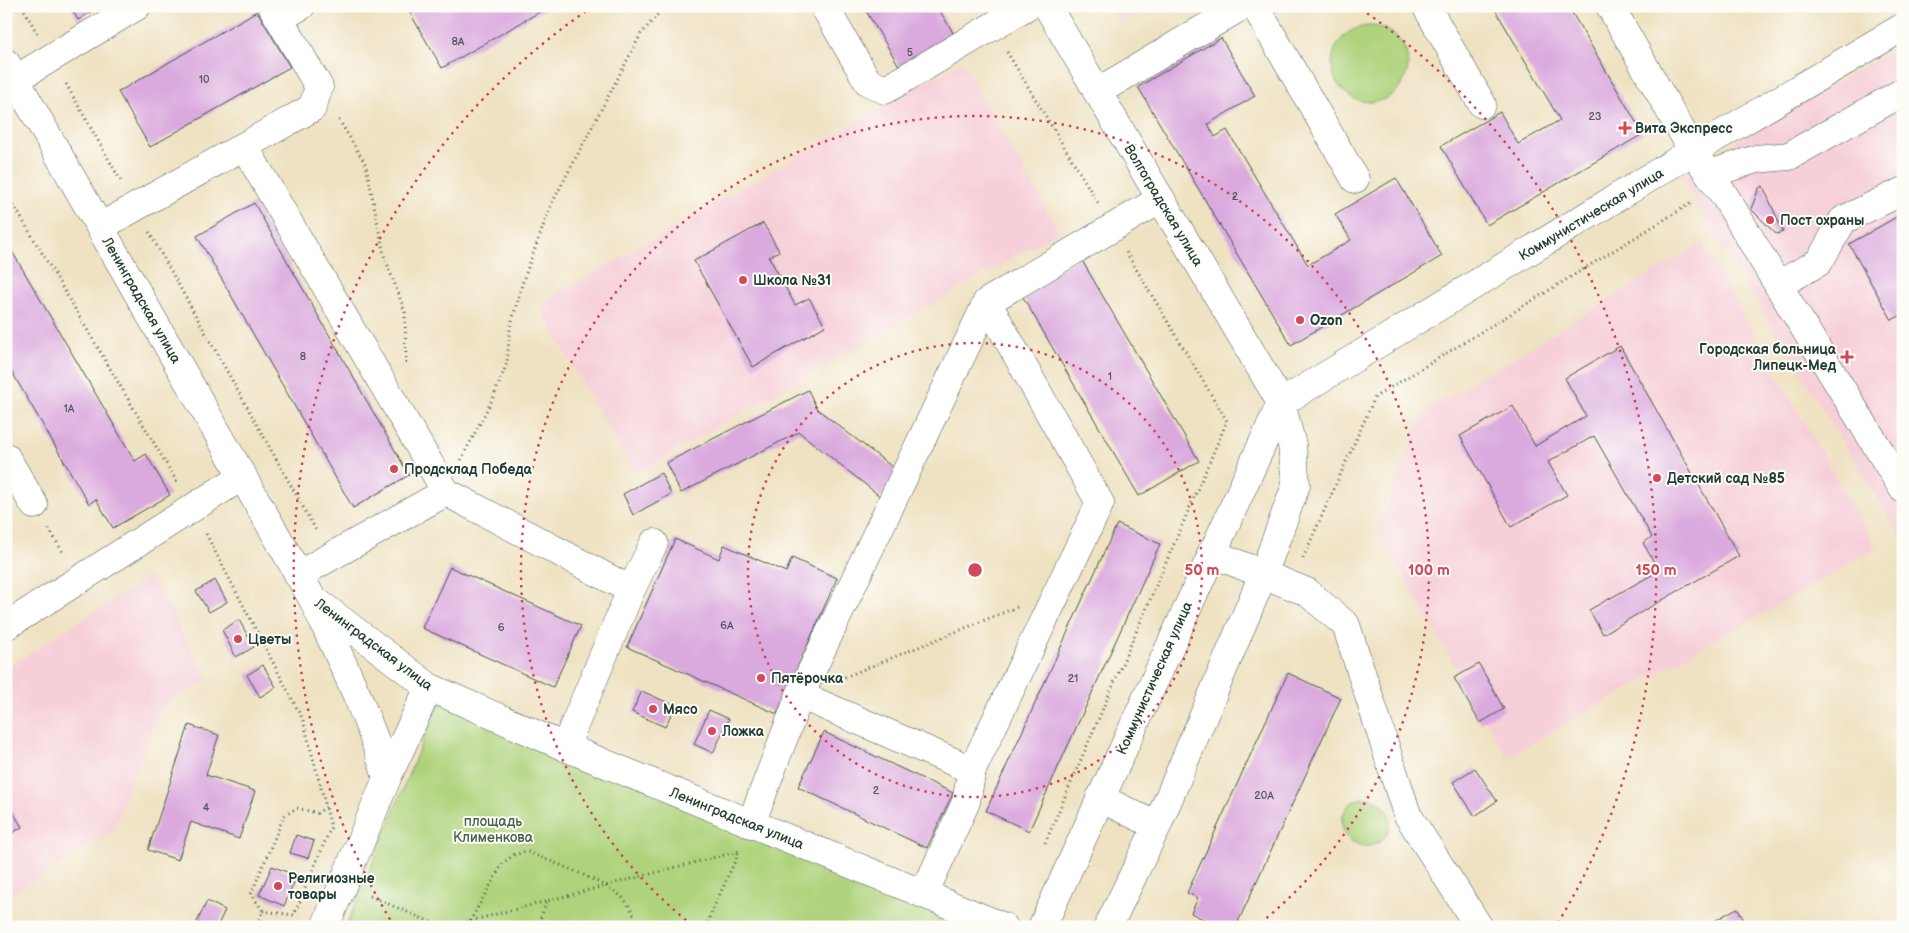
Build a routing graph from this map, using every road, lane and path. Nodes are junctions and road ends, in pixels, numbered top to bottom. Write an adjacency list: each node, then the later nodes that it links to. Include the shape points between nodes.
1 (22, 6): 13 (path)
2 (137, 6): 13 (street)
3 (665, 6): 35 (path, via 641,34 551,205 522,282 510,328 507,363)
4 (824, 6): 5 (street, via 868,82 884,90)
5 (1027, 6)
6 (1046, 6): 16 (street, Волгоградская улица)
7 (1242, 6): 16 (street)
8 (1255, 6): 21 (street)
9 (1426, 6): 18 (street)
10 (1610, 6): 20 (street)
11 (284, 10): 15 (street)
12 (1903, 28): 20 (street, Коммунистическая улица)
13 (52, 58): 14 (street); 26 (path)
14 (9, 76): 27 (street, Ленинградская улица)
15 (319, 87): 19 (street, via 312,108); 30 (path, via 366,165 384,255 405,312)
16 (1097, 92): 25 (street, Волгоградская улица)
17 (1903, 92): 22 (street, via 1789,156 1756,159)
18 (1482, 104)
19 (244, 146): 26 (street); 35 (street)
20 (1693, 151): 22 (street); 31 (street, Коммунистическая улица)
21 (1355, 179)
22 (1714, 180): 28 (street); 44 (path, via 1375,397)
23 (1903, 191): 28 (street, via 1843,220 1819,262)
24 (6, 192): 37 (path)
25 (1161, 199): 29 (street); 31 (street, Волгоградская улица)
26 (135, 207): 27 (street); 40 (path)
27 (100, 227): 33 (street, Ленинградская улица)
28 (1778, 285): 34 (street)
29 (987, 302): 46 (street, via 1100,503); 50 (street)
30 (406, 368)
31 (1281, 403): 39 (street, Коммунистическая улица); 42 (street, via 1292,445 1296,485)
32 (6, 458): 36 (street)
33 (244, 476): 37 (street); 41 (street, Ленинградская улица)
34 (1903, 489)
35 (446, 492): 40 (street); 45 (street)
36 (34, 506): 43 (path)
37 (192, 508): 43 (street); 55 (path, via 303,720)
38 (654, 543): 45 (street)
39 (1211, 553): 42 (street); 54 (street, Коммунистическая улица)
40 (331, 557): 41 (street)
41 (298, 575): 47 (street, Ленинградская улица)
42 (1263, 575): 44 (street); 57 (street)
43 (79, 580): 48 (street)
44 (1290, 586): 75 (street, via 1307,592 1346,625 1407,814)
45 (631, 590): 51 (street)
46 (1058, 590): 50 (path); 52 (street)
47 (312, 598): 49 (street, Ленинградская улица); 53 (street, via 362,703)
48 (6, 626)
49 (428, 687): 51 (street, Ленинградская улица); 53 (street)
50 (800, 695): 52 (street); 56 (street)
51 (565, 747): 56 (street, Ленинградская улица)
52 (972, 770): 61 (street, via 966,802)
53 (387, 778): 66 (street)
54 (1100, 798): 57 (street); 73 (street, Коммунистическая улица)
55 (326, 807): 63 (path, via 331,827 294,915); 63 (path, via 317,813 297,808 284,816 251,894)
56 (751, 824): 58 (path); 61 (street, Ленинградская улица)
57 (1157, 826): 74 (street)
58 (740, 851): 59 (path); 71 (path)
59 (606, 886): 62 (path); 64 (path, via 526,851 503,863); 70 (path, via 624,900 634,913)
60 (364, 894): 67 (path)
61 (924, 894): 72 (street, Ленинградская улица)
62 (547, 901): 64 (path); 69 (path)
63 (263, 911): 65 (path)
64 (470, 921): 68 (path)
65 (256, 927)
66 (325, 927)
67 (442, 927)
68 (447, 927)
69 (537, 927)
70 (638, 927)
71 (705, 927)
72 (1004, 927)
73 (1042, 927)
74 (1108, 927)
75 (1478, 927)

